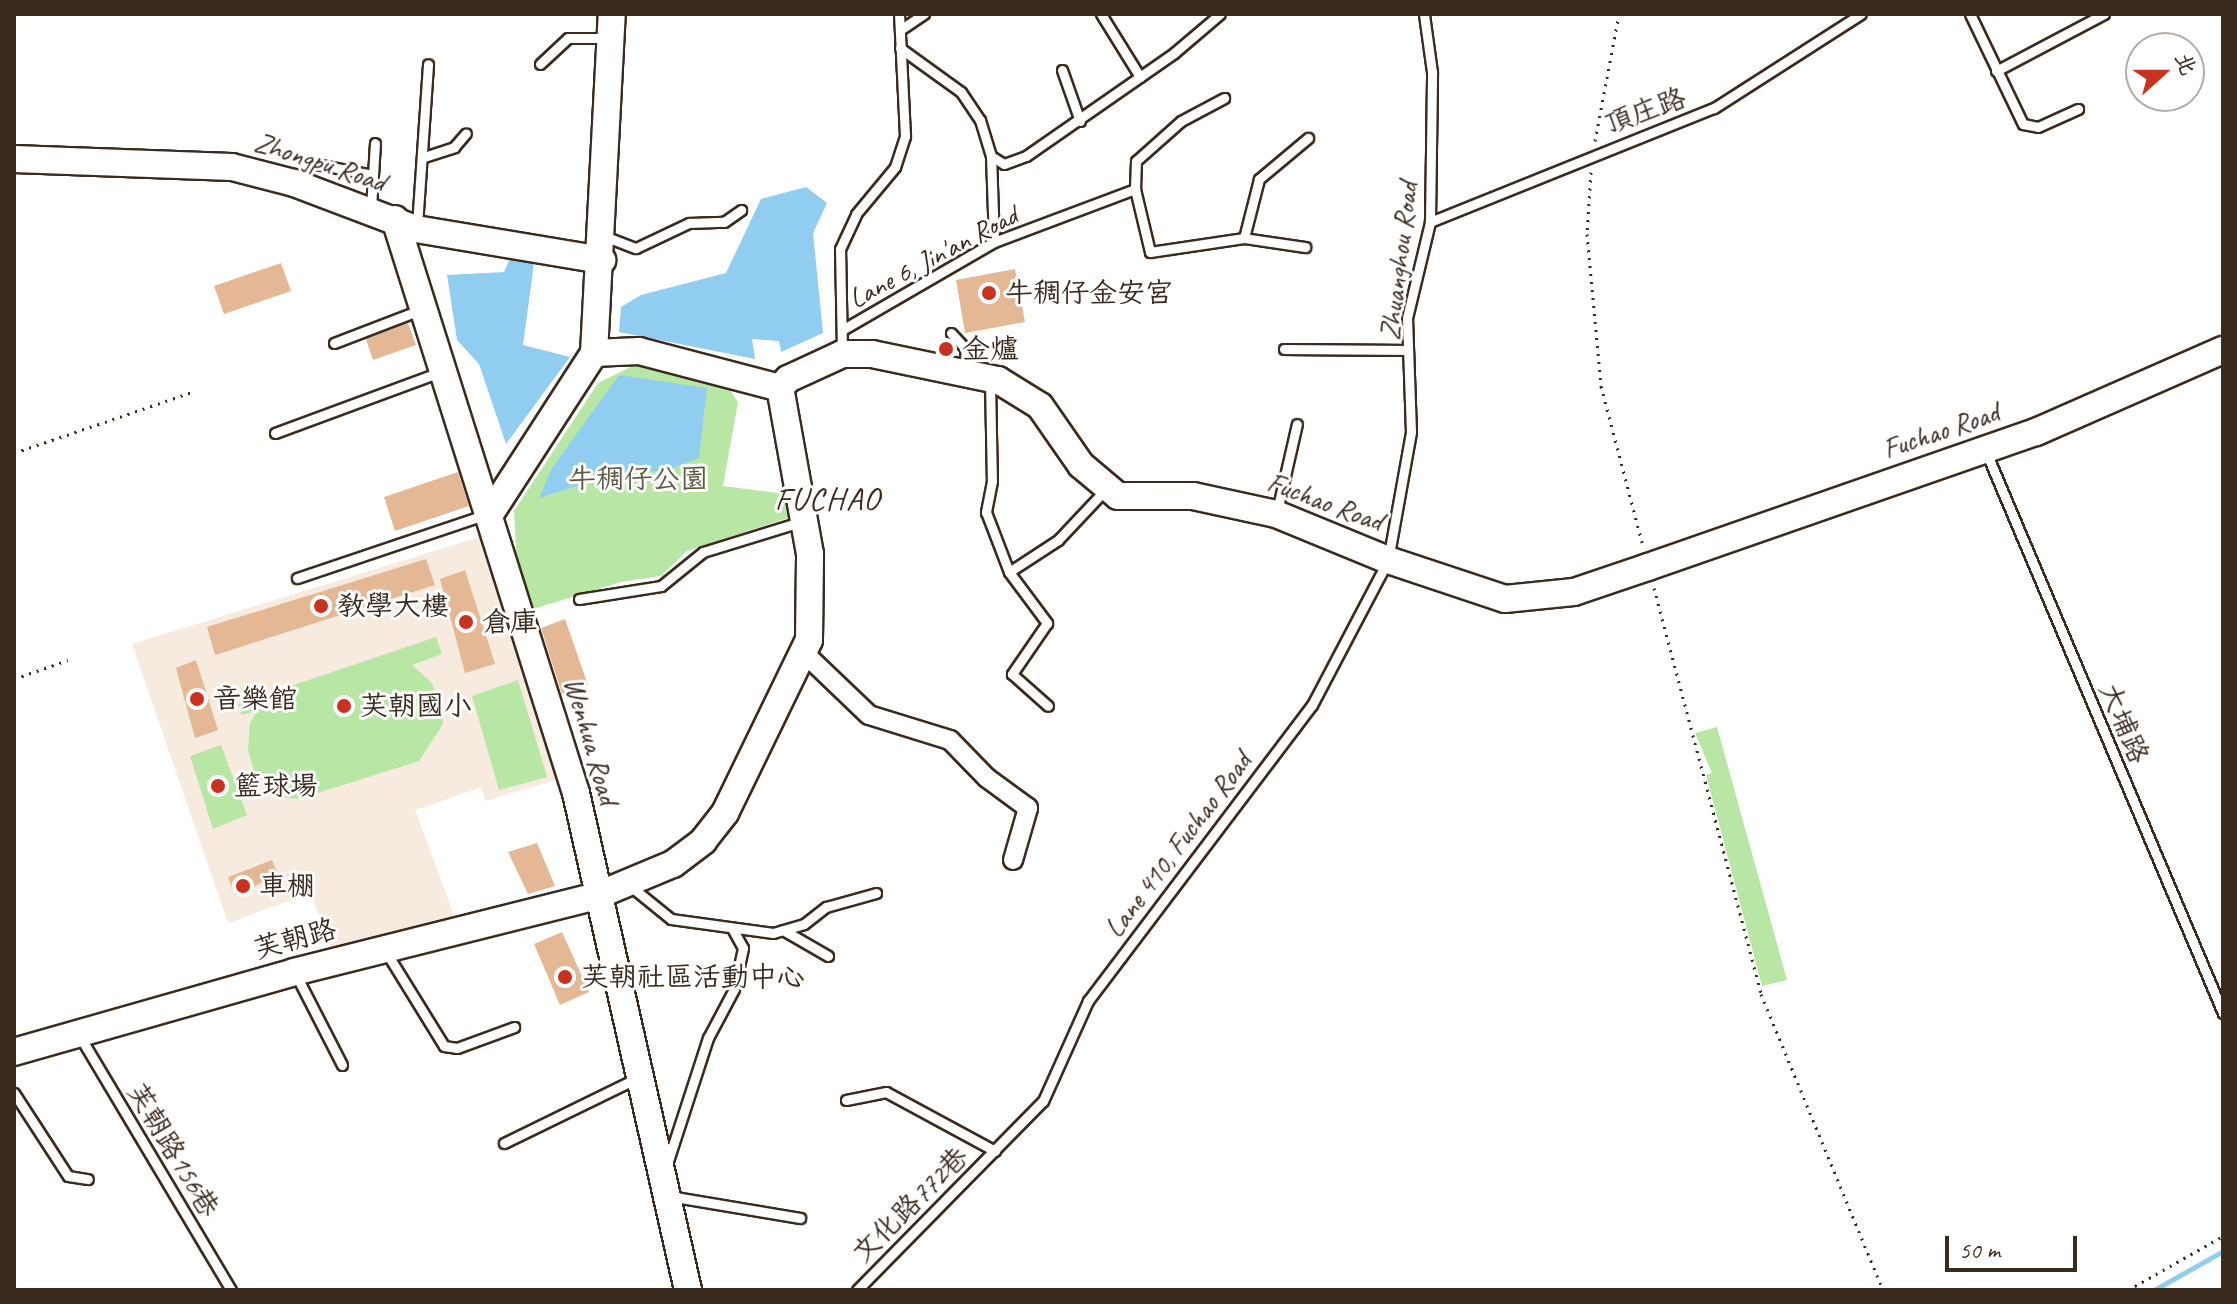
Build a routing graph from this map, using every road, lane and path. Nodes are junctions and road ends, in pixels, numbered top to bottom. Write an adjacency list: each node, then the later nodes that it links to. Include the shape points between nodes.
1 (899, 14): 11 (lane)
2 (924, 14): 11 (lane)
3 (1101, 14): 17 (lane)
4 (1220, 14): 17 (lane)
5 (1424, 14): 33 (lane, Zhuanghou Road, via 1432,72)
6 (1619, 14): 24 (path)
7 (1861, 14): 24 (lane, 頂庄路, via 1714,108)
8 (1970, 14): 16 (lane)
9 (2104, 14): 16 (lane)
10 (612, 26): 14 (lane, via 568,38); 37 (street)
11 (900, 30): 12 (lane)
12 (900, 48): 25 (lane, via 961,92 980,120); 40 (lane, via 905,136 895,167 856,214 840,249)
13 (428, 64): 26 (lane)
14 (540, 64)
15 (1062, 70): 20 (lane)
16 (1996, 71): 19 (lane, via 2023,124 2038,127)
17 (1140, 77): 20 (lane)
18 (1224, 98): 30 (lane, via 1181,121 1136,161)
19 (2078, 109)
20 (1080, 121): 25 (lane, via 1026,156 1004,164)
21 (466, 133): 26 (lane, via 454,147)
22 (1308, 138): 34 (lane, via 1259,179)
23 (375, 143): 29 (lane)
24 (1593, 153): 33 (lane, 頂庄路); 59 (path, via 1587,234 1601,386)
25 (991, 156): 35 (lane)
26 (424, 157): 32 (lane)
27 (14, 159): 32 (street, Zhongpu Road, via 232,167 294,183)
28 (305, 162): 29 (lane)
29 (373, 175): 32 (lane)
30 (1135, 189): 34 (lane, via 1150,252); 35 (lane, Lane 6, Jin'an Road)
31 (741, 210): 37 (lane, via 724,222 689,223 636,248)
32 (394, 221): 37 (street, Zhongpu Road); 38 (street, Wenhua Road)
33 (1430, 222): 43 (lane, Zhuanghou Road, via 1411,291)
34 (1244, 238): 36 (lane)
35 (994, 242): 40 (lane, Lane 6, Jin'an Road)
36 (1305, 247)
37 (603, 248): 45 (street)
38 (423, 309): 41 (lane); 46 (street, Wenhua Road)
39 (951, 333): 47 (lane)
40 (842, 342): 47 (street, via 872,354); 48 (street)
41 (334, 343)
42 (1284, 349): 43 (lane)
43 (1408, 350): 58 (lane, Zhuanghou Road, via 1411,432)
44 (2223, 350): 52 (street, Fuchao Road)
45 (594, 353): 48 (street, via 639,351); 55 (street)
46 (445, 370): 51 (lane); 55 (street, Wenhua Road)
47 (979, 376): 54 (street, via 1040,406 1081,465); 60 (lane, via 992,481 986,512)
48 (780, 388): 57 (street)
49 (195, 391): 53 (path)
50 (1297, 424): 56 (lane)
51 (275, 433)
52 (1984, 449): 59 (street, Fuchao Road); 76 (lane, 大埔路)
53 (14, 453)
54 (1106, 489): 56 (street, Fuchao Road, via 1118,496 1193,496); 60 (lane, via 1058,540)
55 (490, 514): 61 (lane); 70 (street, Wenhua Road, via 576,793)
56 (1276, 514): 58 (street, Fuchao Road)
57 (803, 521): 62 (lane, via 703,552 661,586); 63 (street, via 813,595)
58 (1388, 560): 59 (street, Fuchao Road, via 1505,599 1574,592); 85 (lane, Lane 410, Fuchao Road, via 1312,705 1088,1001 1043,1101)
59 (1648, 567): 93 (path, via 1761,994)
60 (1009, 572): 66 (lane, via 1047,623 1012,674)
61 (297, 578)
62 (579, 599)
63 (803, 652): 67 (street, via 869,715 950,740 987,778 1028,808); 68 (street, via 725,813 703,841)
64 (68, 660): 65 (path)
65 (14, 679)
66 (1048, 706)
67 (1013, 860)
68 (629, 885): 70 (street); 71 (lane, via 671,919)
69 (876, 893): 72 (lane, via 826,907)
70 (596, 896): 73 (street, 芙朝路); 81 (street, Wenhua Road)
71 (732, 928): 72 (lane); 87 (lane, via 743,948 734,989 708,1038)
72 (783, 930): 74 (lane)
73 (384, 949): 75 (street, 芙朝路); 77 (lane, via 444,1046 457,1048)
74 (828, 956)
75 (294, 972): 78 (street, 芙朝路); 80 (lane)
76 (2223, 1013)
77 (514, 1027)
78 (77, 1034): 79 (street, 芙朝路); 90 (lane, 芙朝路156巷)
79 (14, 1052)
80 (342, 1065)
81 (638, 1077): 84 (lane); 87 (street, Wenhua Road)
82 (14, 1093): 86 (lane, via 68,1176)
83 (846, 1100): 85 (lane, via 886,1092)
84 (504, 1143)
85 (995, 1151): 92 (lane, 文化路772巷)
86 (88, 1179)
87 (662, 1188): 88 (lane); 91 (street, Wenhua Road)
88 (800, 1218)
89 (2223, 1236): 94 (path)
90 (231, 1290)
91 (688, 1290)
92 (857, 1290)
93 (1883, 1290)
94 (2128, 1290)

